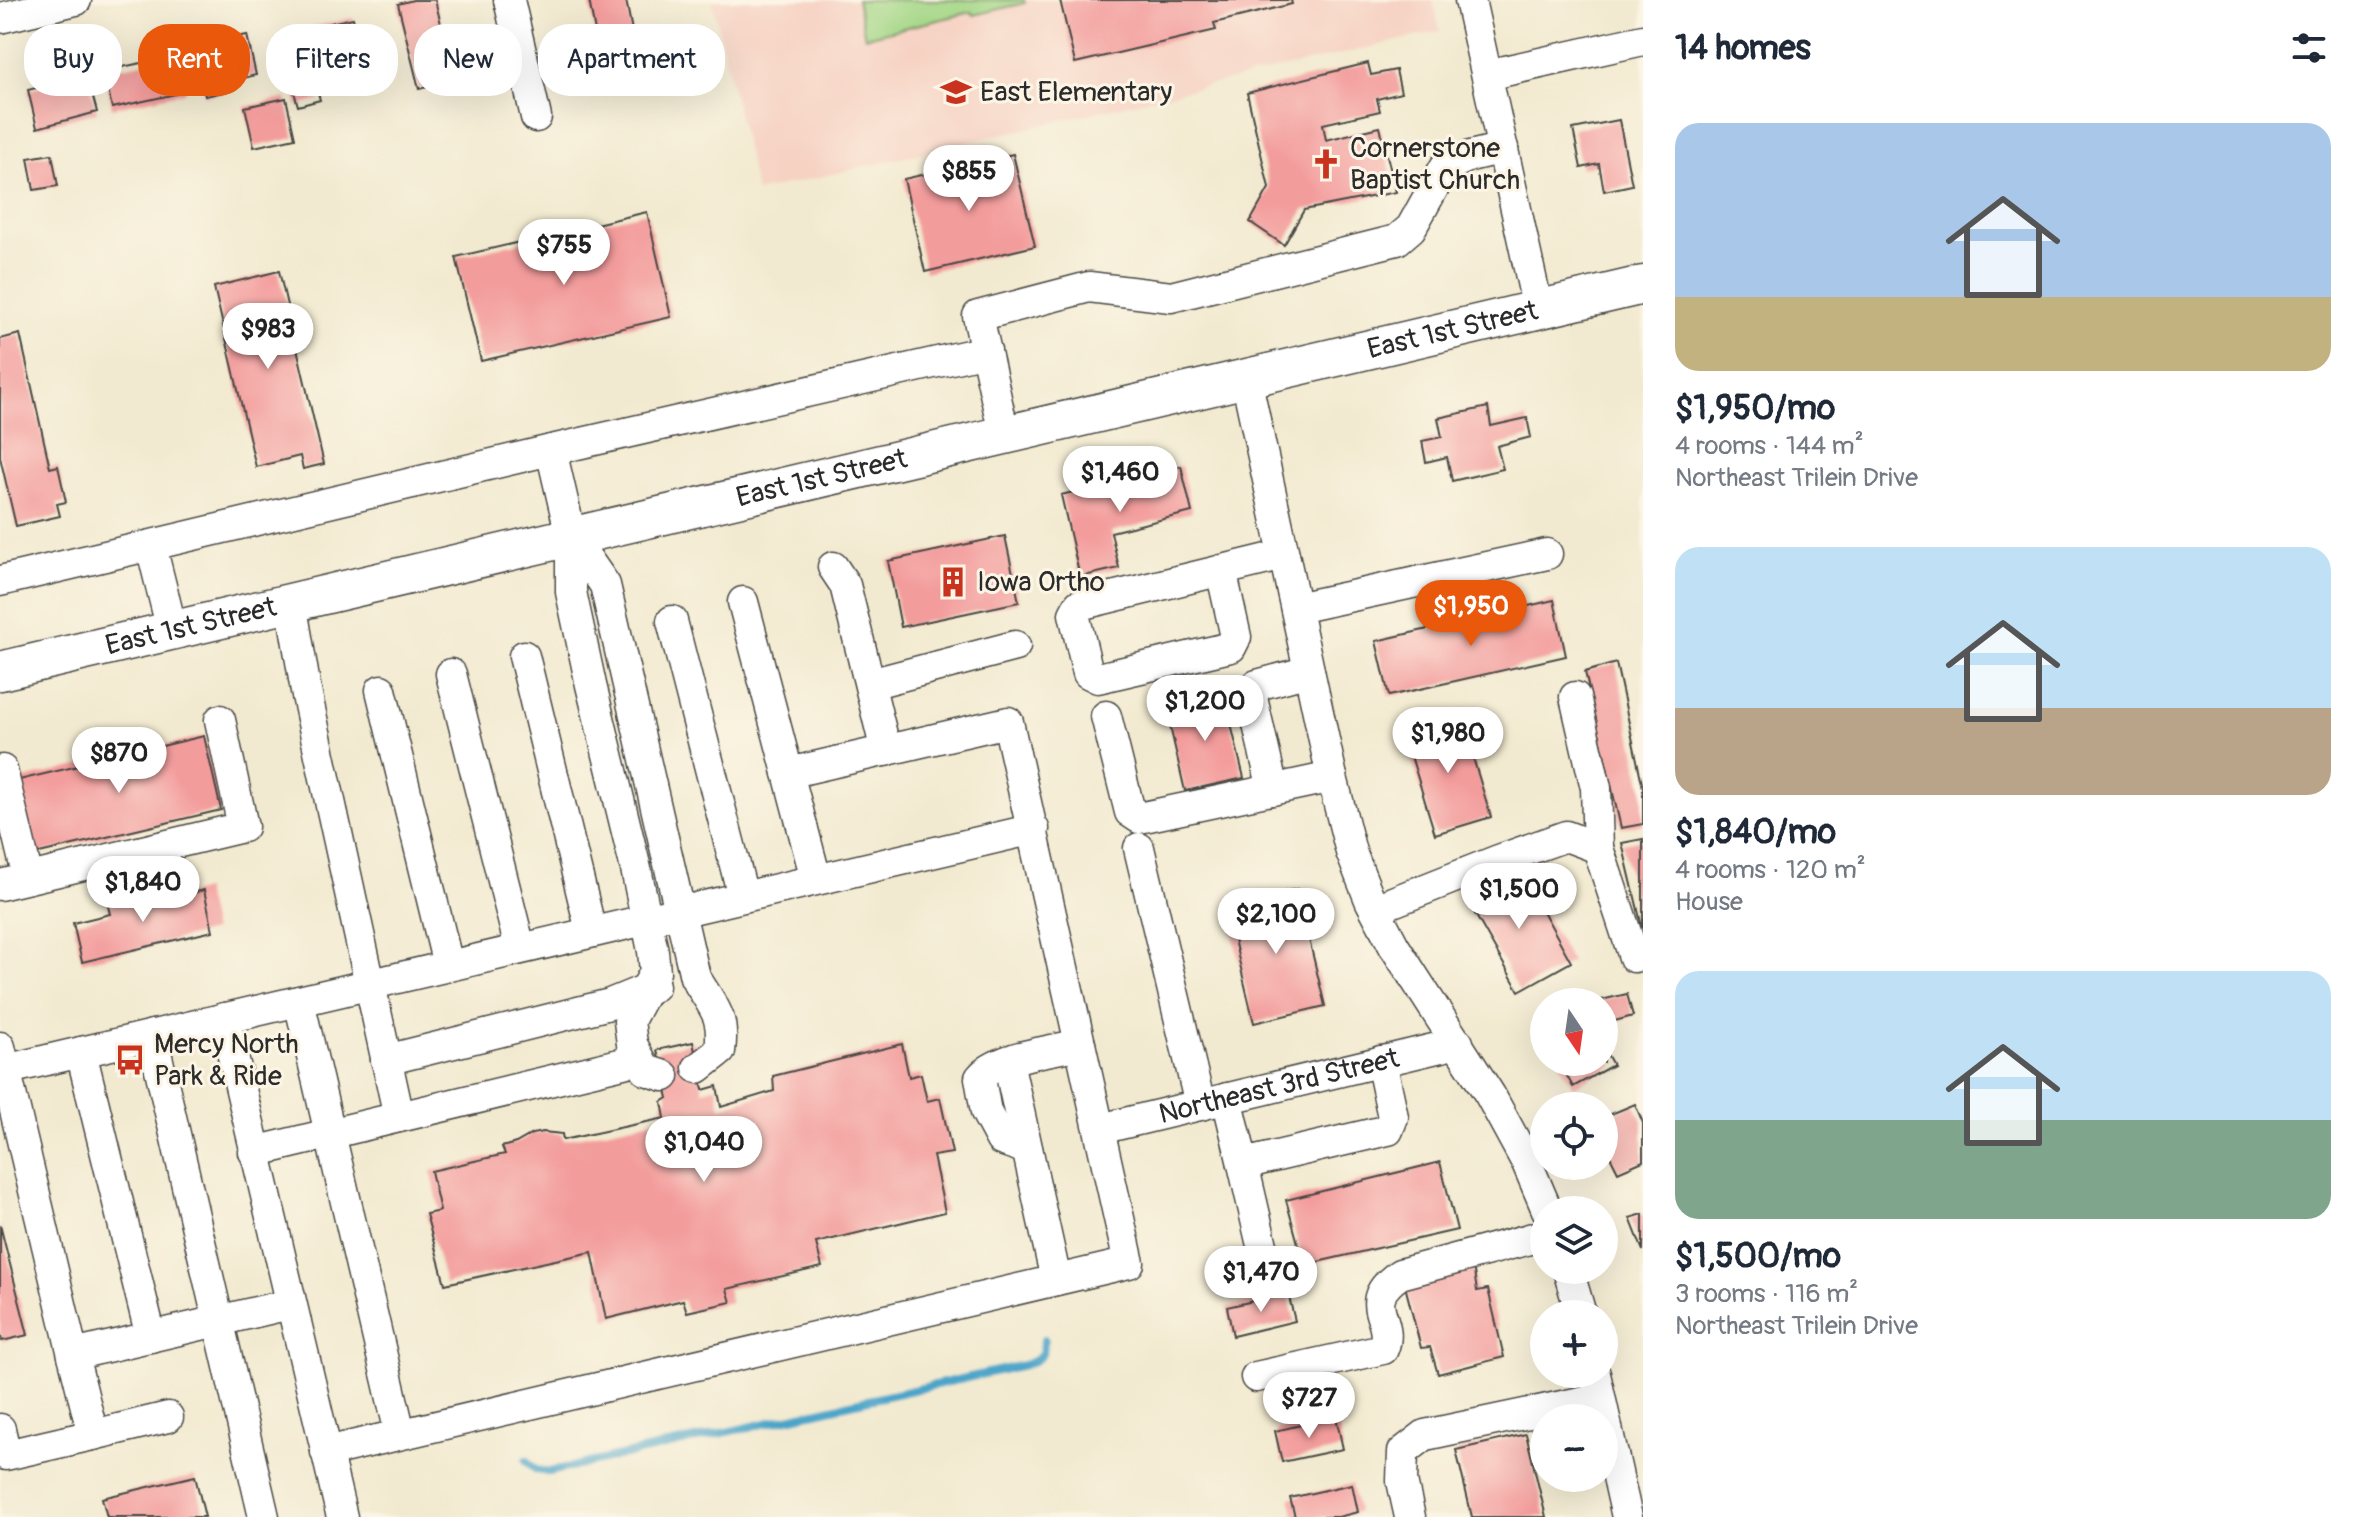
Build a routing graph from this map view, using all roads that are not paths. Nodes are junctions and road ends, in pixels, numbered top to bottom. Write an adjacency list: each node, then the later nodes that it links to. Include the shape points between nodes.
1 (76, 0): 4 (street)
2 (509, 0): 7 (street)
3 (1470, 0): 6 (street)
4 (0, 18)
5 (1643, 40): 6 (street)
6 (1487, 75): 8 (street)
7 (536, 117)
8 (1503, 148): 10 (street); 11 (street, via 1445,167 1411,228 1397,240 1171,297 1089,287 978,316)
9 (1643, 285): 10 (main road, East 1st Street)
10 (1538, 309): 12 (main road, East 1st Street)
11 (986, 351): 13 (street); 14 (street)
12 (1246, 378): 13 (main road, East 1st Street); 18 (street)
13 (1004, 434): 15 (main road, East 1st Street)
14 (551, 450): 15 (street); 16 (street)
15 (571, 536): 22 (main road, East 1st Street); 49 (street, via 605,585); 50 (street, via 571,592)
16 (151, 546): 21 (street); 26 (street)
17 (1547, 554): 24 (street)
18 (1284, 555): 20 (street); 24 (street)
19 (833, 567): 32 (street, via 845,585)
20 (1221, 570): 20 (street, via 1079,605 1074,614 1088,673 1098,678 1231,647 1236,637)
21 (0, 581)
22 (291, 602): 26 (main road, East 1st Street); 56 (street)
23 (743, 602): 39 (street)
24 (1296, 608): 30 (street)
25 (672, 621): 47 (street)
26 (172, 630): 29 (main road, East 1st Street)
27 (1015, 646): 32 (street)
28 (524, 656): 51 (street)
29 (0, 671)
30 (1309, 671): 40 (street); 41 (street, via 1257,685 1252,698)
31 (451, 674): 52 (street)
32 (870, 684): 37 (street)
33 (381, 690): 54 (street)
34 (1575, 697): 44 (street, via 1596,788)
35 (1106, 716): 41 (street, via 1130,812 1139,818)
36 (220, 720): 46 (street, via 243,827)
37 (886, 751): 39 (street); 42 (street, via 1008,722)
38 (2, 770): 46 (street)
39 (788, 773): 45 (street)
40 (1332, 777): 41 (street); 48 (street, via 1351,852)
41 (1273, 790)
42 (1034, 829): 45 (street); 62 (street)
43 (1139, 848): 68 (street)
44 (1598, 848): 48 (street, via 1566,836); 53 (street)
45 (816, 879): 47 (street)
46 (14, 881)
47 (743, 896): 49 (street)
48 (1375, 909): 61 (street)
49 (680, 910): 50 (street); 55 (street)
50 (646, 918): 51 (street); 57 (street, via 655,972)
51 (591, 931): 52 (street)
52 (520, 948): 54 (street)
53 (1634, 957)
54 (448, 965): 56 (street)
55 (695, 977): 57 (street); 67 (street, via 723,1027 720,1051)
56 (371, 983): 58 (street); 64 (street)
57 (648, 987): 64 (street, via 610,1004); 69 (street, via 629,1021 632,1044 652,1067)
58 (299, 1001): 59 (street); 71 (street)
59 (224, 1018): 60 (street); 72 (street)
60 (152, 1035): 63 (street); 79 (street)
61 (1458, 1043): 65 (street, Northeast 3rd Street); 74 (street)
62 (1080, 1044): 70 (street); 77 (street, via 1008,1061)
63 (81, 1052): 66 (street); 80 (street)
64 (386, 1060): 69 (street)
65 (1381, 1061): 68 (street, Northeast 3rd Street); 73 (street, via 1393,1117 1388,1130)
66 (2, 1063): 81 (street)
67 (698, 1068)
68 (1213, 1102): 70 (street, Northeast 3rd Street); 73 (street)
69 (399, 1117): 71 (street)
70 (1100, 1129): 77 (street, via 1129,1263)
71 (329, 1134): 72 (street); 86 (street)
72 (254, 1152): 78 (street)
73 (1243, 1164): 76 (street)
74 (1541, 1196)
75 (1530, 1239): 82 (street, via 1400,1274 1386,1284 1378,1303 1387,1340 1383,1349)
76 (1268, 1271)
77 (1056, 1280): 86 (street)
78 (290, 1304): 79 (street); 89 (street)
79 (218, 1321): 80 (street); 90 (street)
80 (151, 1337): 81 (street)
81 (73, 1355): 87 (street)
82 (1256, 1377)
83 (1591, 1388): 92 (street, via 1425,1435 1403,1452 1402,1481)
84 (1598, 1388): 93 (street)
85 (168, 1417): 87 (street)
86 (400, 1433): 89 (street)
87 (93, 1435): 88 (street)
88 (2, 1447)
89 (326, 1452): 91 (street)
90 (264, 1517)
91 (342, 1517)
92 (1410, 1517)
93 (1627, 1517)

